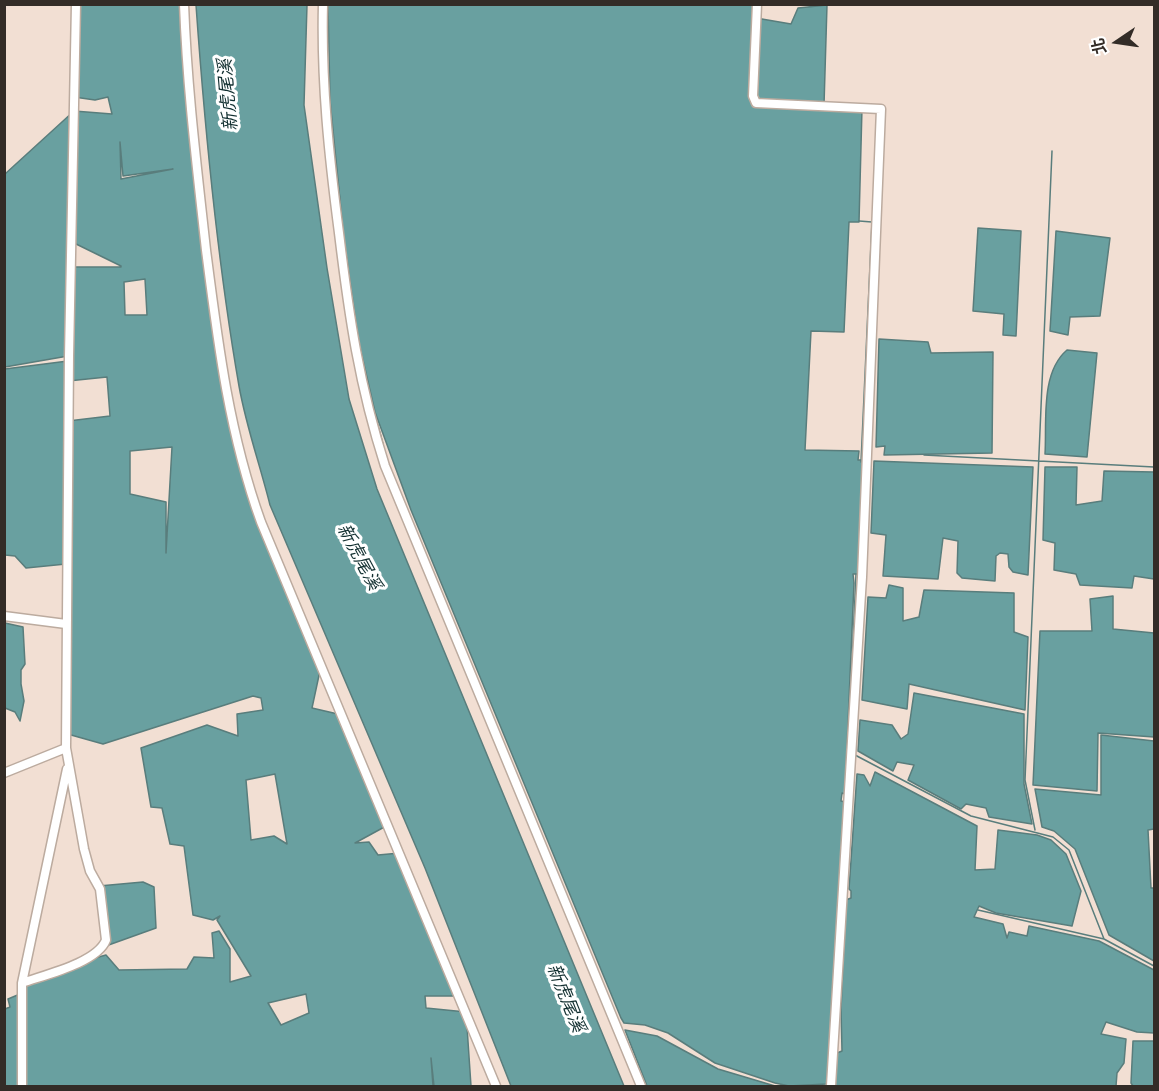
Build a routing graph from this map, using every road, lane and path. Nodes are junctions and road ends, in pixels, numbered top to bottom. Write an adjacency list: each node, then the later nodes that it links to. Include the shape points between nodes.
1 (76, 4): 6 (street)
2 (184, 4): 12 (street, via 193,142 219,354 236,447 261,522)
3 (323, 4): 13 (street, via 323,100 350,321 366,408 385,466)
4 (757, 4): 14 (street, via 753,96 756,103 881,109 862,566)
5 (4, 616): 6 (street)
6 (66, 624): 7 (street)
7 (66, 748): 8 (street); 9 (street)
8 (68, 763): 10 (street); 10 (street, via 84,849 100,889 106,940 86,960)
9 (4, 773)
10 (22, 983): 11 (street)
11 (22, 1086)
12 (496, 1086)
13 (641, 1086)
14 (831, 1086)

